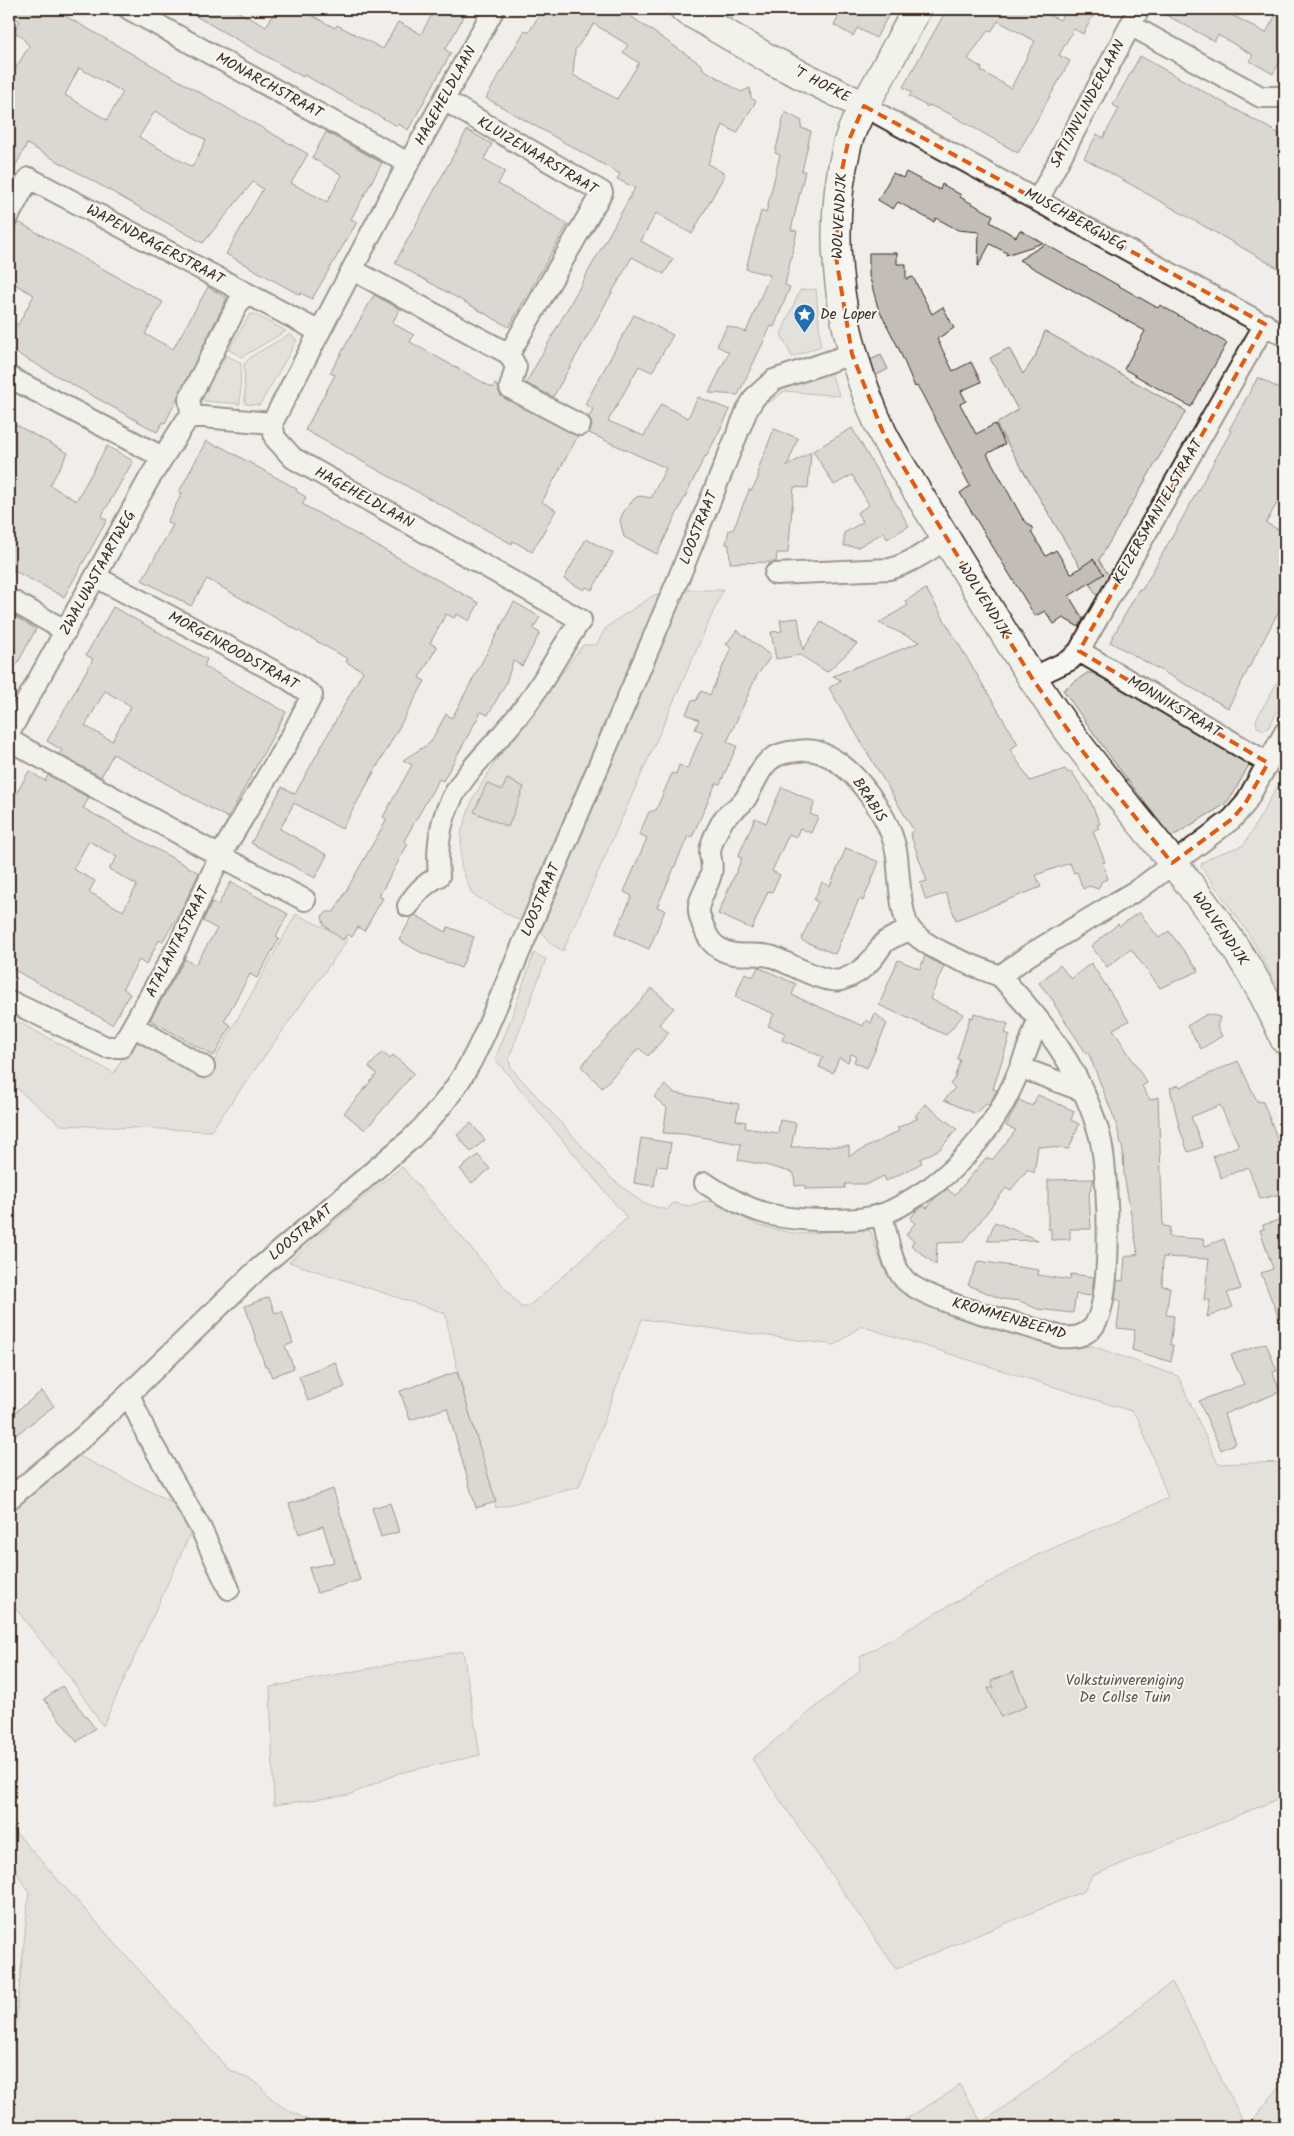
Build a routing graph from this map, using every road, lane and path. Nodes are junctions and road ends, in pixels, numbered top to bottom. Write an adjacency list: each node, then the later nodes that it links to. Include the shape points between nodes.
1 (129, 9): 9 (street, MONARCHSTRAAT)
2 (494, 9): 7 (street, HAGEHELDLAAN)
3 (684, 9): 8 (street, 'T HOFKE, via 769,59)
4 (917, 9): 8 (street, 'T HOFKE)
5 (1135, 17): 6 (street, via 1261,97); 10 (street, SATIJNVLINDERLAAN)
6 (1285, 95)
7 (444, 100): 9 (street, HAGEHELDLAAN); 17 (street, KLUIZENAARSTRAAT, via 602,192)
8 (864, 106): 10 (street, MUSCHBERGWEG); 18 (street, WOLVENDIJK, via 848,142 837,213 836,257 840,298)
9 (408, 163): 12 (street, HAGEHELDLAAN)
10 (1038, 200): 14 (street, MUSCHBERGWEG)
11 (9, 215): 13 (street, WAPENDRAGERSTRAAT, via 30,178)
12 (353, 270): 15 (street, HAGEHELDLAAN); 17 (street)
13 (244, 292): 15 (street, WAPENDRAGERSTRAAT); 20 (street, via 189,399)
14 (1265, 324): 16 (street, MUSCHBERGWEG); 29 (street, KEIZERSMANTELSTRAAT)
15 (318, 331): 21 (street, HAGEHELDLAAN)
16 (1285, 336)
17 (509, 354): 22 (street, via 516,367 510,388)
18 (852, 354): 24 (street, WOLVENDIJK, via 884,435); 50 (street, LOOSTRAAT, via 774,380 755,397 747,410 485,1033 453,1093 411,1139 257,1270)
19 (9, 376): 23 (street)
20 (192, 417): 21 (street); 23 (street, ZWALUWSTAARTWEG)
21 (272, 423): 38 (street, HAGEHELDLAAN, via 274,438 293,458 581,620 532,698 459,785 440,831 437,851 439,876 424,885)
22 (580, 425)
23 (162, 458): 26 (street, ZWALUWSTAARTWEG)
24 (946, 539): 25 (street, via 925,554 890,569); 30 (street, WOLVENDIJK)
25 (776, 574)
26 (96, 577): 28 (street, ZWALUWSTAARTWEG); 35 (street, MORGENROODSTRAAT, via 285,677 312,695)
27 (9, 599): 28 (street)
28 (66, 631): 32 (street, ZWALUWSTAARTWEG)
29 (1079, 651): 30 (street, KEIZERSMANTELSTRAAT, via 1070,660); 34 (street, MONNIKSTRAAT)
30 (1032, 678): 36 (street, WOLVENDIJK, via 1084,753)
31 (1285, 732): 34 (street)
32 (9, 733)
33 (9, 740): 35 (street)
34 (1268, 763): 36 (street, via 1245,804 1232,819)
35 (220, 856): 37 (street); 43 (street, ATALANTASTRAAT, via 178,946)
36 (1172, 863): 40 (street, via 1142,887 1028,955); 44 (street, WOLVENDIJK, via 1232,942 1276,1018)
37 (306, 900)
38 (408, 906)
39 (911, 930): 39 (street, BRABIS, via 884,942 870,962 856,974 838,981 768,956 734,956 714,945 698,910 700,897 711,874 711,844 724,818 746,799 766,762 790,751 820,752 849,770 864,786 892,839 900,897); 40 (street, via 938,950)
40 (1000, 976): 42 (street, KROMMENBEEMD)
41 (9, 1004): 43 (street, ATALANTASTRAAT, via 14,1003 106,1047 121,1047)
42 (1038, 1019): 46 (street); 47 (street, KROMMENBEEMD, via 1055,1041)
43 (133, 1026): 45 (street)
44 (1285, 1040)
45 (204, 1067)
46 (1022, 1068): 47 (street); 49 (street, via 987,1132 970,1153 924,1192)
47 (1083, 1091): 49 (street, KROMMENBEEMD, via 1102,1146 1109,1242 1099,1316 1084,1335 1061,1337 940,1300 910,1285 896,1265)
48 (706, 1183): 49 (street, via 733,1200 773,1216 835,1220)
49 (882, 1214)
50 (129, 1394): 51 (street, LOOSTRAAT); 52 (street)
51 (9, 1499)
52 (229, 1589)

